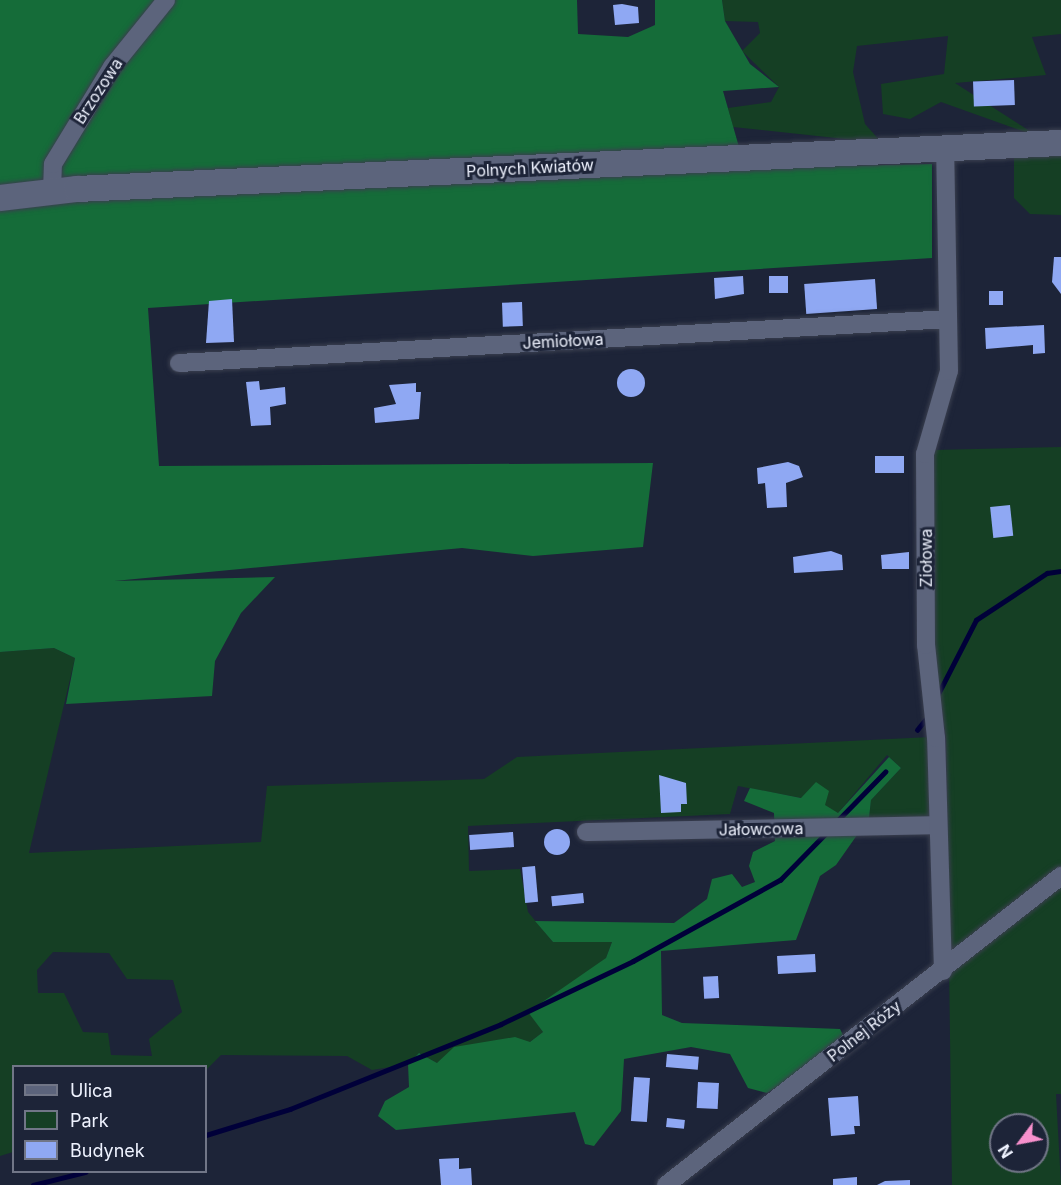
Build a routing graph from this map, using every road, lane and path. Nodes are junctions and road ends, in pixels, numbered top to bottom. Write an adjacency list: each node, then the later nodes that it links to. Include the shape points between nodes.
1 (166, 0): 4 (street, Brzozowa, via 112,67 52,164)
2 (1061, 143): 3 (street, Polnych Kwiatów)
3 (945, 148): 4 (street, Polnych Kwiatów); 6 (street, Ziołowa)
4 (51, 191): 5 (street, Polnych Kwiatów)
5 (0, 198)
6 (948, 319): 7 (street, Jemiołowa); 8 (street, Ziołowa, via 949,371 926,454 926,645 936,738)
7 (179, 363)
8 (936, 825): 9 (street, Jałowcowa); 11 (street, Ziołowa)
9 (586, 832)
10 (1061, 876): 11 (street, Polnej Róży)
11 (943, 971): 12 (street, Polnej Róży)
12 (666, 1185)

